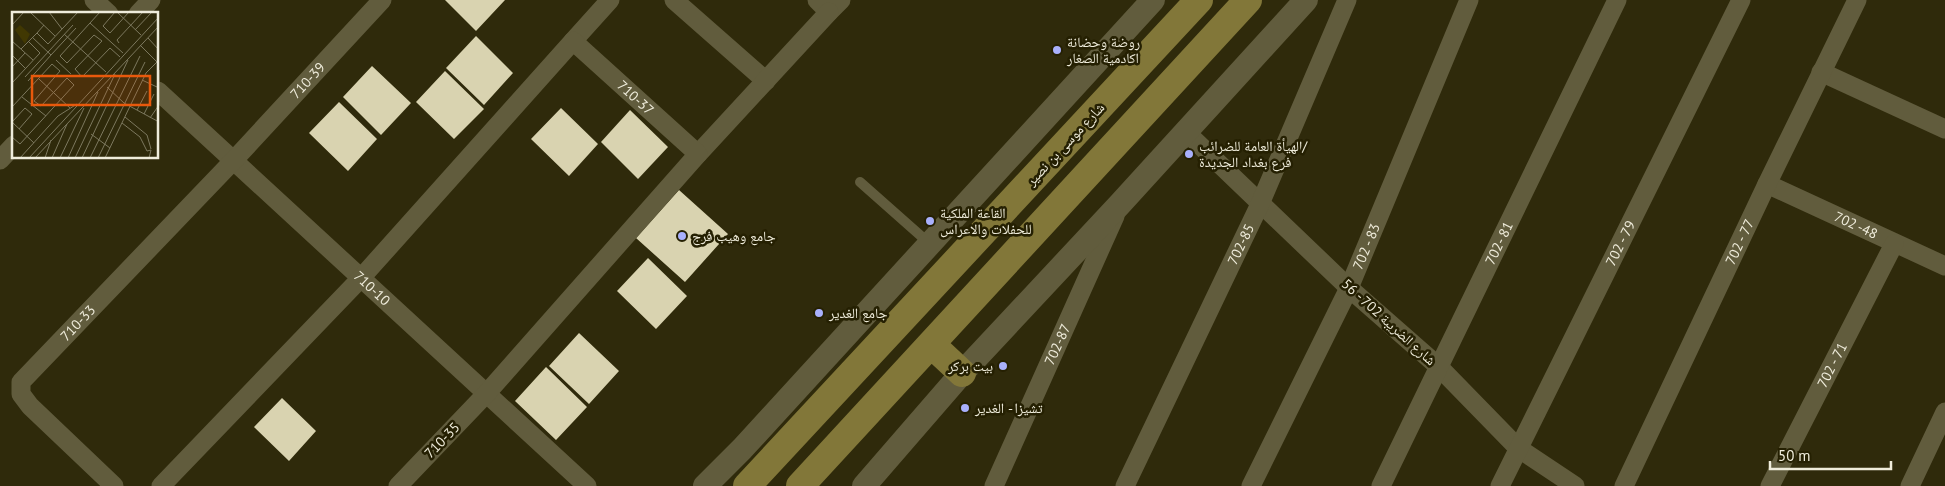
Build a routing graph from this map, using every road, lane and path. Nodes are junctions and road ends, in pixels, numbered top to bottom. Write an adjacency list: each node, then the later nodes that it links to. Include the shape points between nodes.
1 (94, 0): 16 (street)
2 (151, 0): 17 (street)
3 (382, 0): 25 (street, 710-39)
4 (610, 0): 18 (street)
5 (674, 0): 20 (street)
6 (1153, 0): 30 (street)
7 (1199, 0): 47 (main road, شارع موسى بن نصير)
8 (1248, 0): 35 (main road)
9 (1306, 0): 23 (street)
10 (1347, 0): 29 (street, 702-85)
11 (1469, 0): 34 (street, 702 - 83)
12 (1617, 0): 36 (street, 702- 81)
13 (1741, 0): 40 (street, 702 - 79)
14 (1857, 0): 19 (street, 702 - 77)
15 (829, 4): 20 (street)
16 (107, 12)
17 (140, 12)
18 (573, 40): 24 (street, 710-37); 33 (street)
19 (1821, 72): 22 (street); 27 (street, 702 - 77)
20 (766, 81): 24 (street)
21 (159, 92): 25 (street, 710-10)
22 (1945, 129)
23 (1185, 131): 28 (street); 29 (street, شارع الضريبة 702 - 56)
24 (698, 154): 38 (street)
25 (233, 161): 33 (street, 710-10); 42 (street, 710-33, via 21,382 21,394 30,406)
26 (860, 182): 30 (lane)
27 (1766, 184): 31 (street, 702 -48); 55 (street, 702 - 77)
28 (1120, 204): 37 (street); 49 (street, 702-87)
29 (1260, 204): 34 (street, شارع الضريبة 702 - 56); 50 (street, 702-85)
30 (930, 244): 46 (street)
31 (1894, 244): 32 (street, 702 -48); 56 (street, 702 - 71)
32 (1945, 266)
33 (361, 278): 38 (street, 710-10); 43 (street)
34 (1349, 288): 36 (street, شارع الضريبة 702 - 56); 51 (street, 702 - 83)
35 (931, 344): 37 (main road); 48 (main road)
36 (1438, 367): 40 (street, شارع الضريبة 702 - 56); 52 (street, 702- 81)
37 (962, 373): 41 (street)
38 (486, 394): 44 (street, 710-35); 45 (street, 710-10)
39 (1945, 412): 57 (street)
40 (1518, 448): 53 (street, 702 - 79); 54 (street, شارع الضريبة 702 - 56)
41 (869, 482)
42 (114, 486)
43 (161, 486)
44 (398, 486)
45 (586, 486)
46 (705, 486)
47 (747, 486)
48 (800, 486)
49 (994, 486)
50 (1125, 486)
51 (1251, 486)
52 (1381, 486)
53 (1500, 486)
54 (1575, 486)
55 (1624, 486)
56 (1770, 486)
57 (1910, 486)

